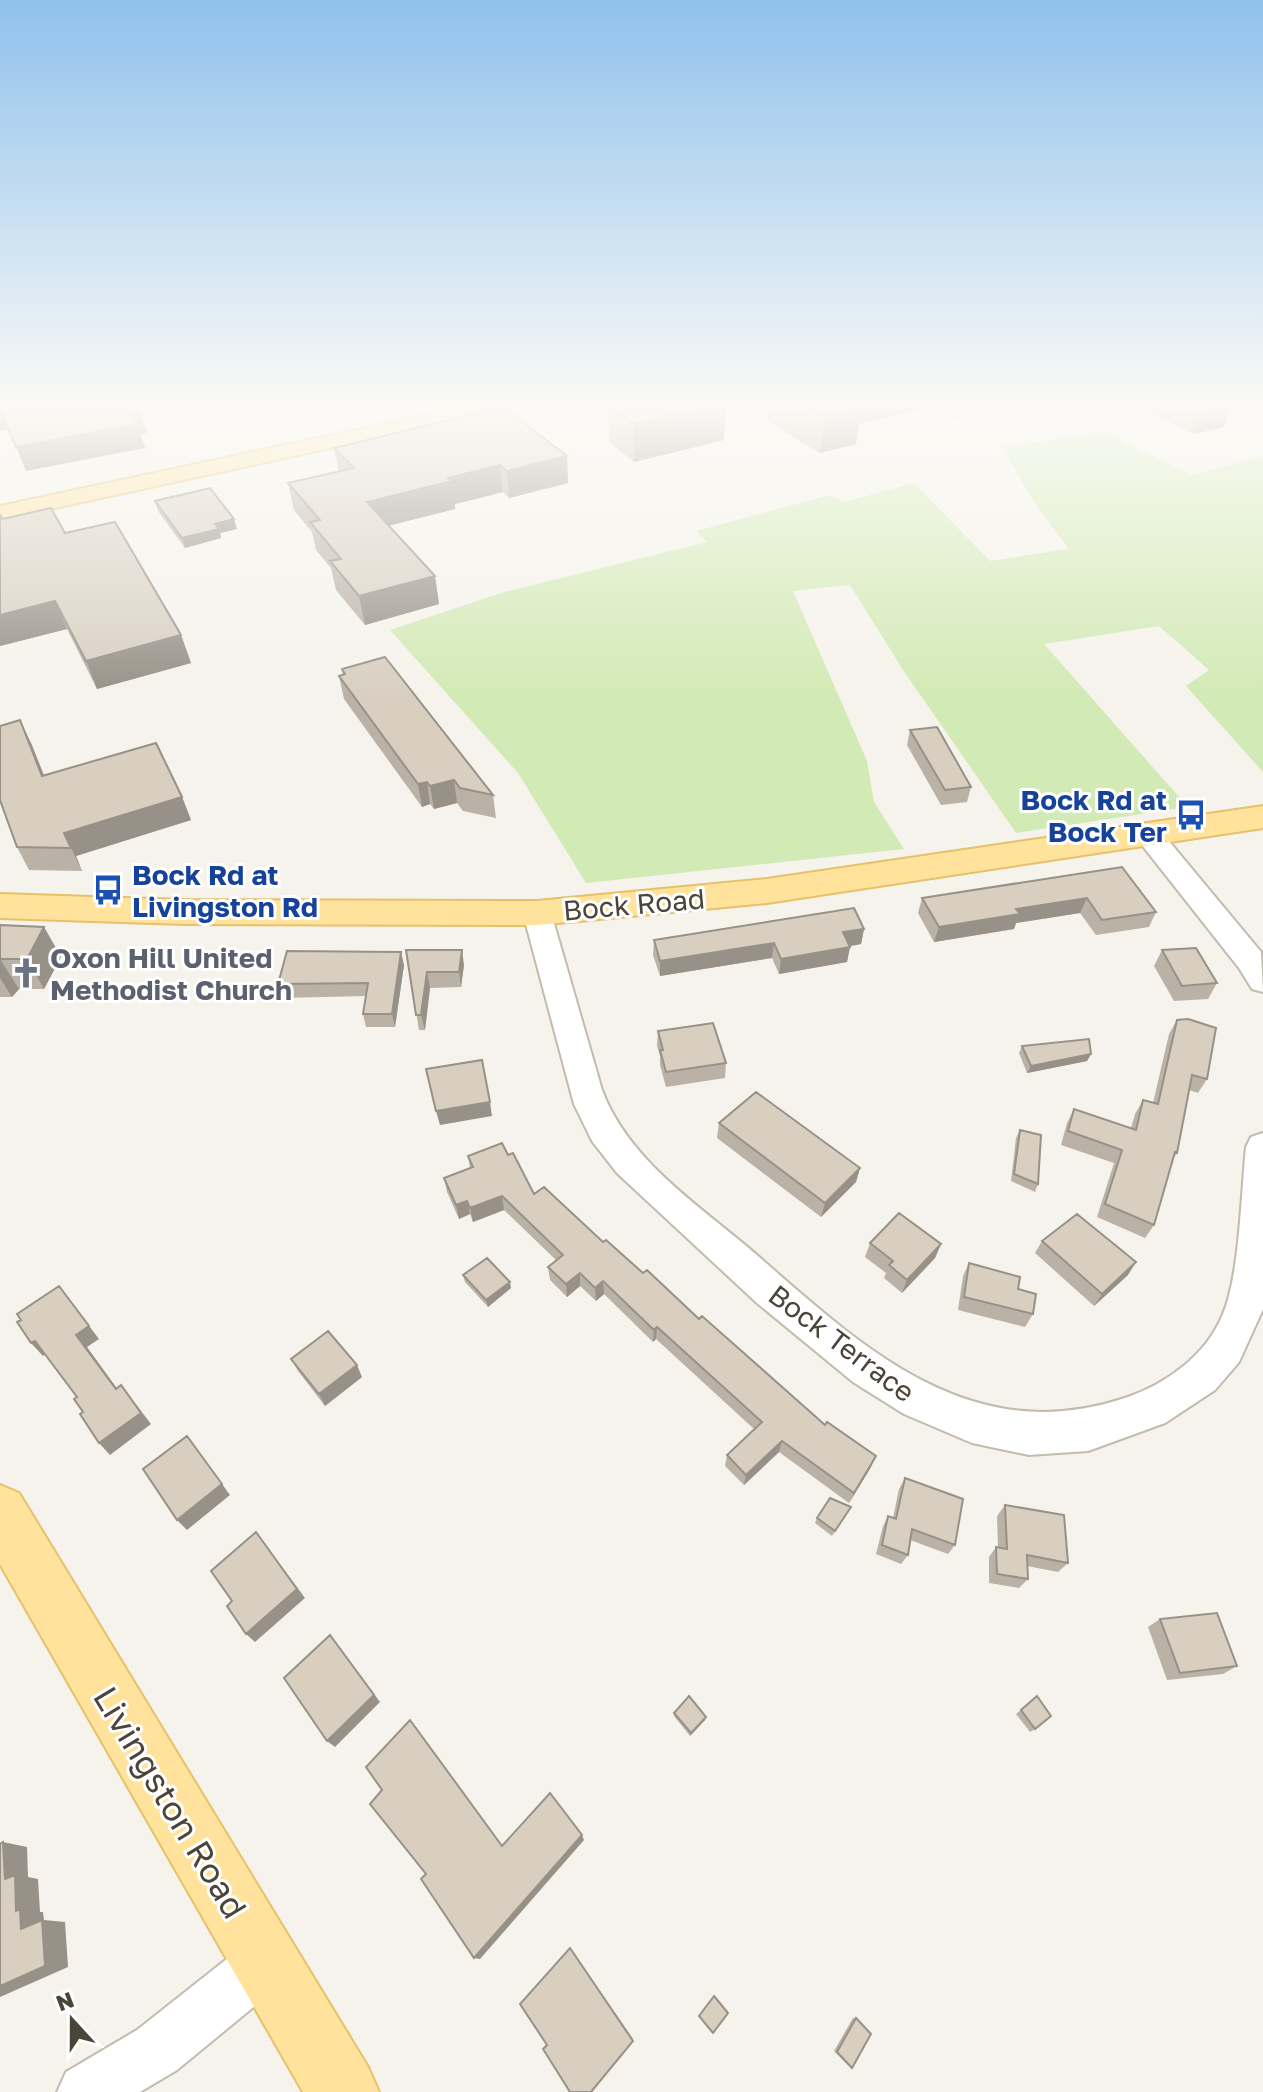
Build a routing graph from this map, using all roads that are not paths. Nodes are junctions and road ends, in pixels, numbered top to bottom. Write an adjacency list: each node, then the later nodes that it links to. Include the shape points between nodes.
1 (53, 502): 2 (main road)
2 (0, 513)
3 (1263, 817): 4 (main road, Bock Road)
4 (1148, 834): 6 (main road, Bock Road, via 767,891); 7 (street)
5 (0, 906): 6 (main road, Bock Road)
6 (537, 913): 8 (street, Bock Terrace, via 591,1105 617,1148 744,1267 834,1342 905,1396 951,1418 1010,1431 1078,1433 1141,1415 1193,1385 1216,1362 1240,1324 1249,1294)
7 (1263, 981)
8 (1263, 1147)
9 (0, 1512): 10 (main road, Livingston Road)
10 (266, 1962): 11 (street, via 157,2050); 12 (main road, Livingston Road)
11 (86, 2092)
12 (343, 2092)

